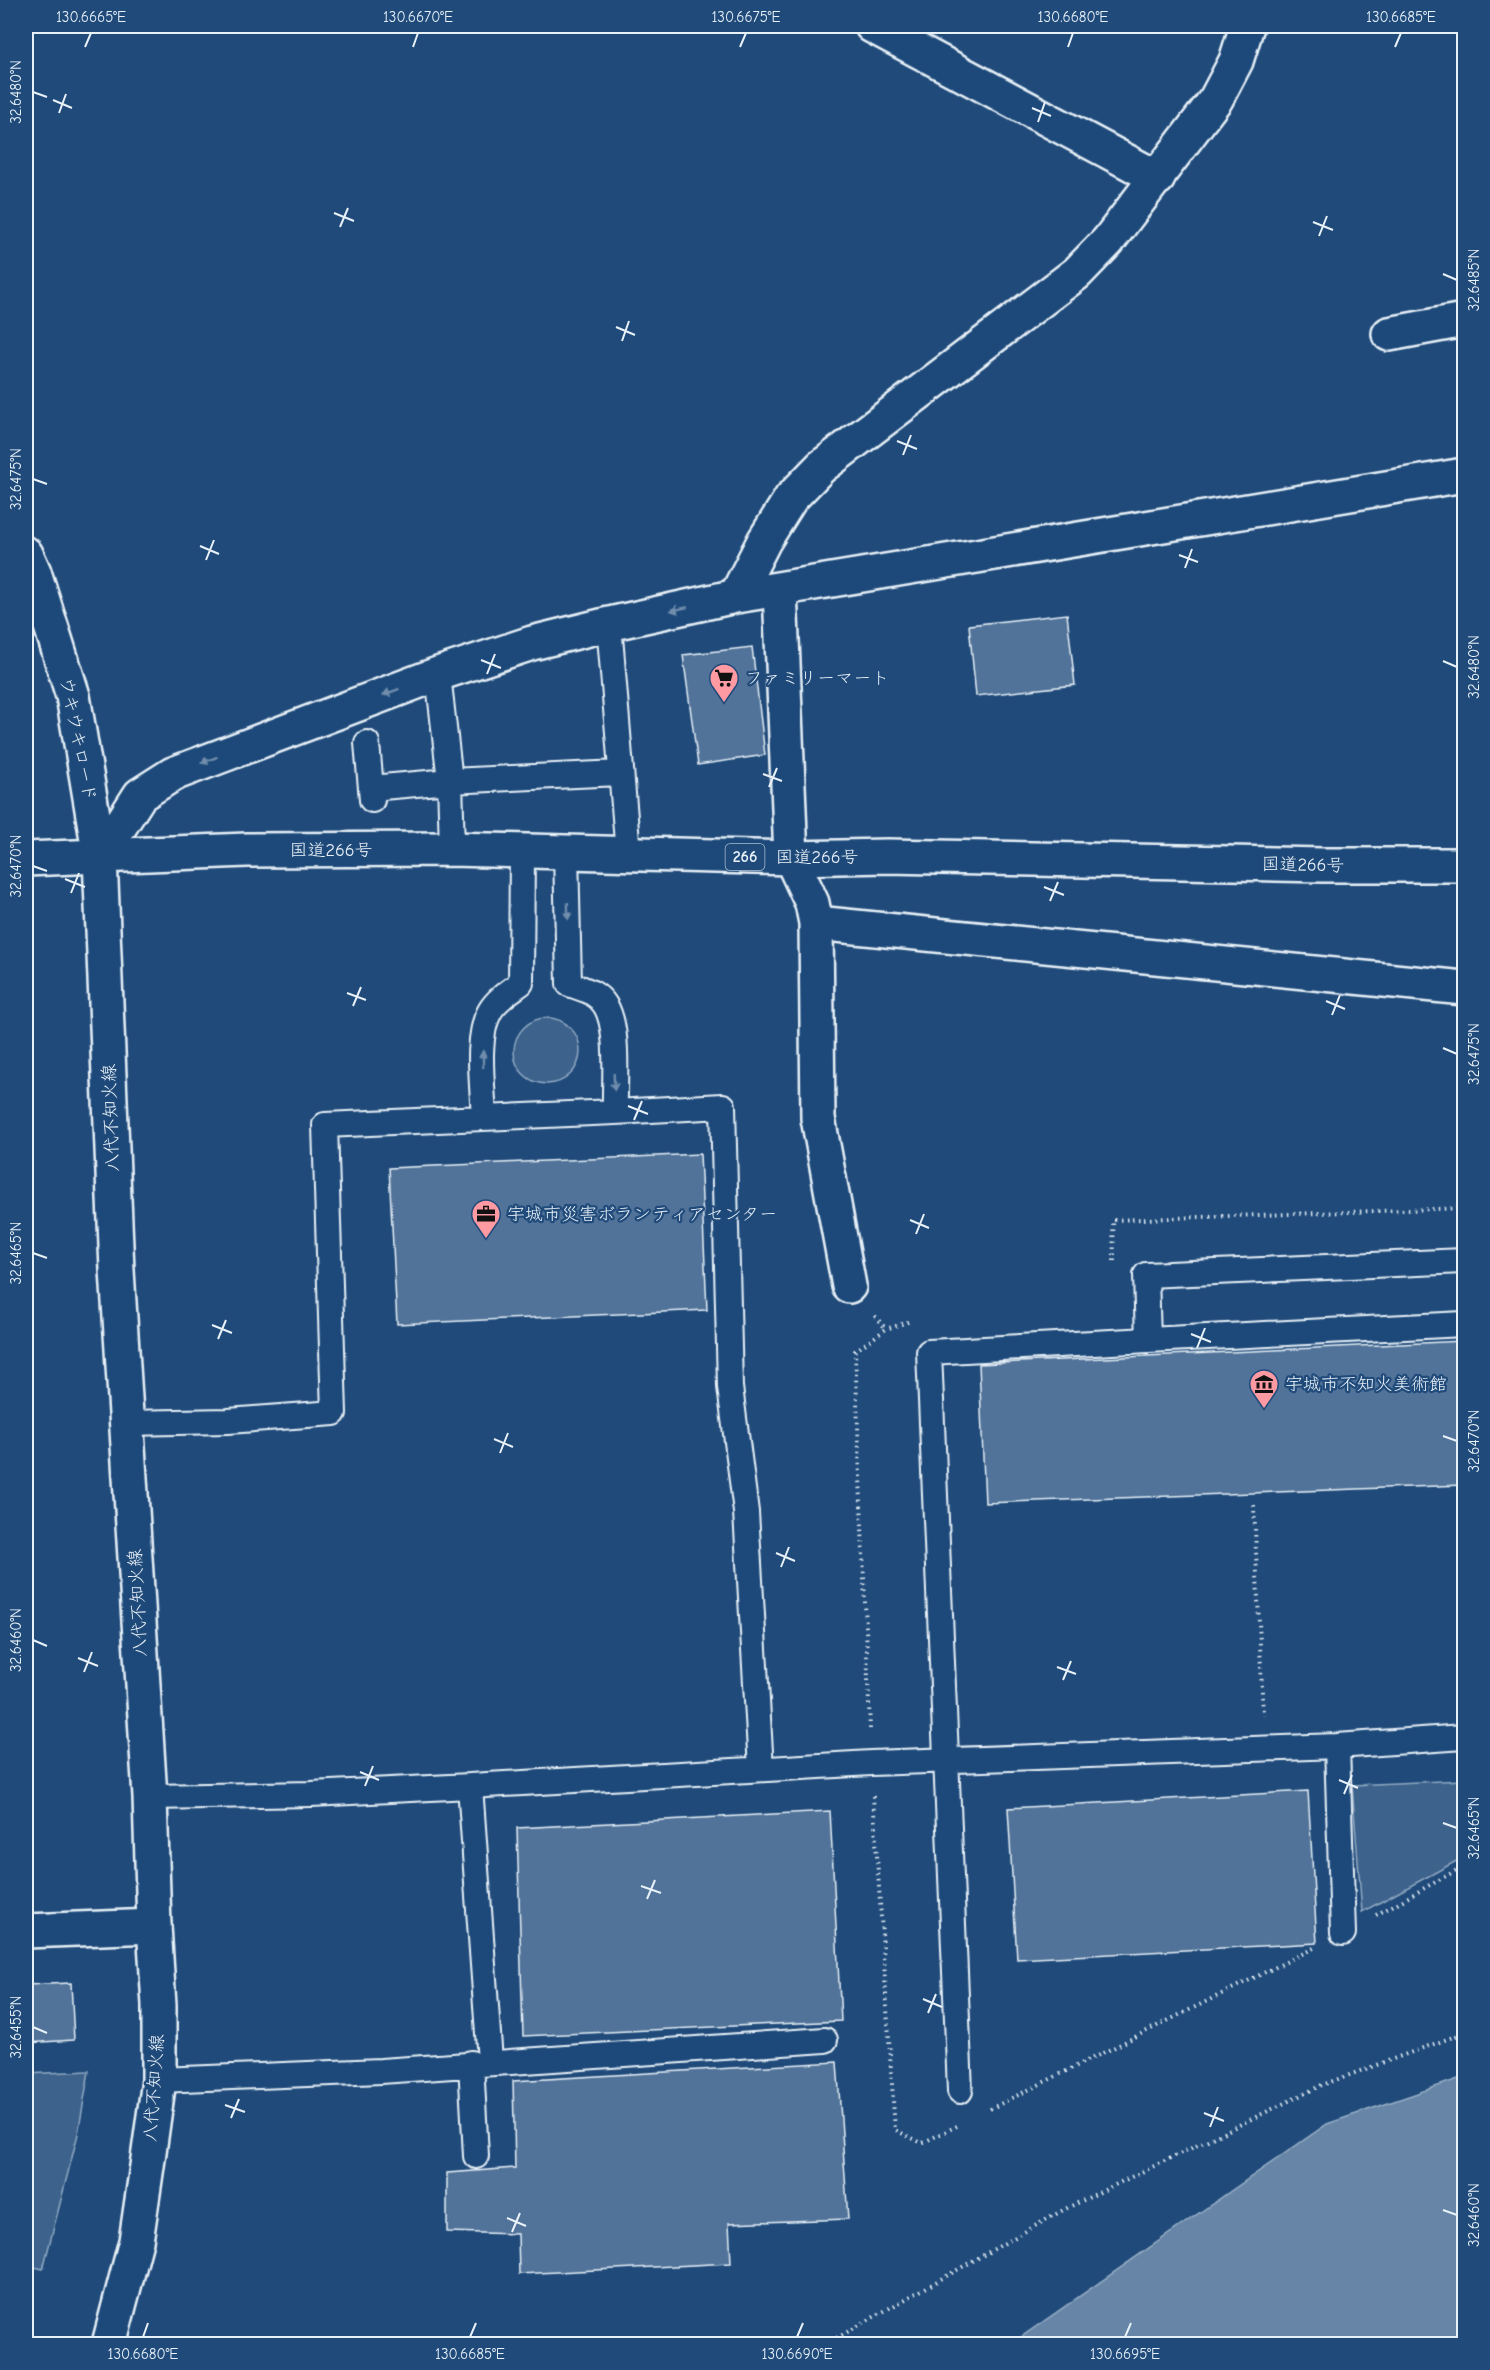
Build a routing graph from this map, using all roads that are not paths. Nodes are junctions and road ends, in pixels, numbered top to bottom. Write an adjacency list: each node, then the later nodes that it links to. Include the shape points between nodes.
1 (872, 26): 3 (main road)
2 (1246, 26): 3 (main road, via 1236,62 1216,99)
3 (1158, 178): 9 (main road, via 1077,273 821,467 791,498)
4 (1464, 320): 5 (main road)
5 (1389, 334)
6 (1464, 475): 8 (main road)
7 (26, 554): 19 (main road, ウキウキロード, via 73,696)
8 (780, 590): 9 (main road); 20 (main road)
9 (736, 597): 10 (main road, one-way to 10)
10 (609, 624): 11 (main road, via 532,643); 13 (lane)
11 (438, 674): 14 (lane); 19 (main road, one-way to 19, via 173,774 140,795)
12 (367, 743): 14 (lane, via 372,794)
13 (620, 773): 14 (lane); 18 (lane)
14 (450, 781): 15 (lane)
15 (452, 849): 16 (main road, 国道266号 / 266); 19 (main road, 国道266号 / 266, via 248,850)
16 (522, 852): 17 (main road, 国道266号 / 266); 26 (lane, one-way to 16, via 482,1035 489,1011 521,983)
17 (566, 852): 18 (main road, 国道266号 / 266); 25 (lane, one-way to 25, via 569,984 590,991 604,1004 612,1022)
18 (628, 854): 20 (main road, 国道266号 / 266)
19 (100, 857): 21 (main road, 国道266号 / 266); 31 (main road, 八代不知火線)
20 (791, 858): 22 (main road, 国道266号 / 266); 23 (main road, via 812,903)
21 (26, 859)
22 (1464, 865)
23 (816, 923): 24 (main road); 28 (main road, via 818,1118)
24 (1464, 988)
25 (615, 1112): 26 (lane); 35 (lane, via 723,1106 730,1387 746,1512)
26 (484, 1118): 31 (lane, via 325,1125 334,1413)
27 (1464, 1261): 30 (lane, via 1146,1275)
28 (849, 1286)
29 (1464, 1324): 30 (lane)
30 (1148, 1340): 34 (lane, via 929,1352)
31 (126, 1423): 37 (main road, 八代不知火線)
32 (1464, 1737): 33 (lane)
33 (1337, 1746): 34 (lane); 40 (lane)
34 (945, 1761): 35 (lane); 44 (lane)
35 (761, 1769): 36 (lane)
36 (470, 1786): 37 (lane); 42 (lane)
37 (150, 1797): 38 (main road, 八代不知火線)
38 (154, 1926): 39 (main road); 43 (main road, 八代不知火線)
39 (26, 1931)
40 (1343, 1933)
41 (825, 2040): 42 (lane)
42 (480, 2062): 43 (lane, via 381,2071); 45 (lane)
43 (159, 2080): 46 (main road, 八代不知火線, via 136,2241)
44 (960, 2091)
45 (476, 2156)
46 (109, 2344)

